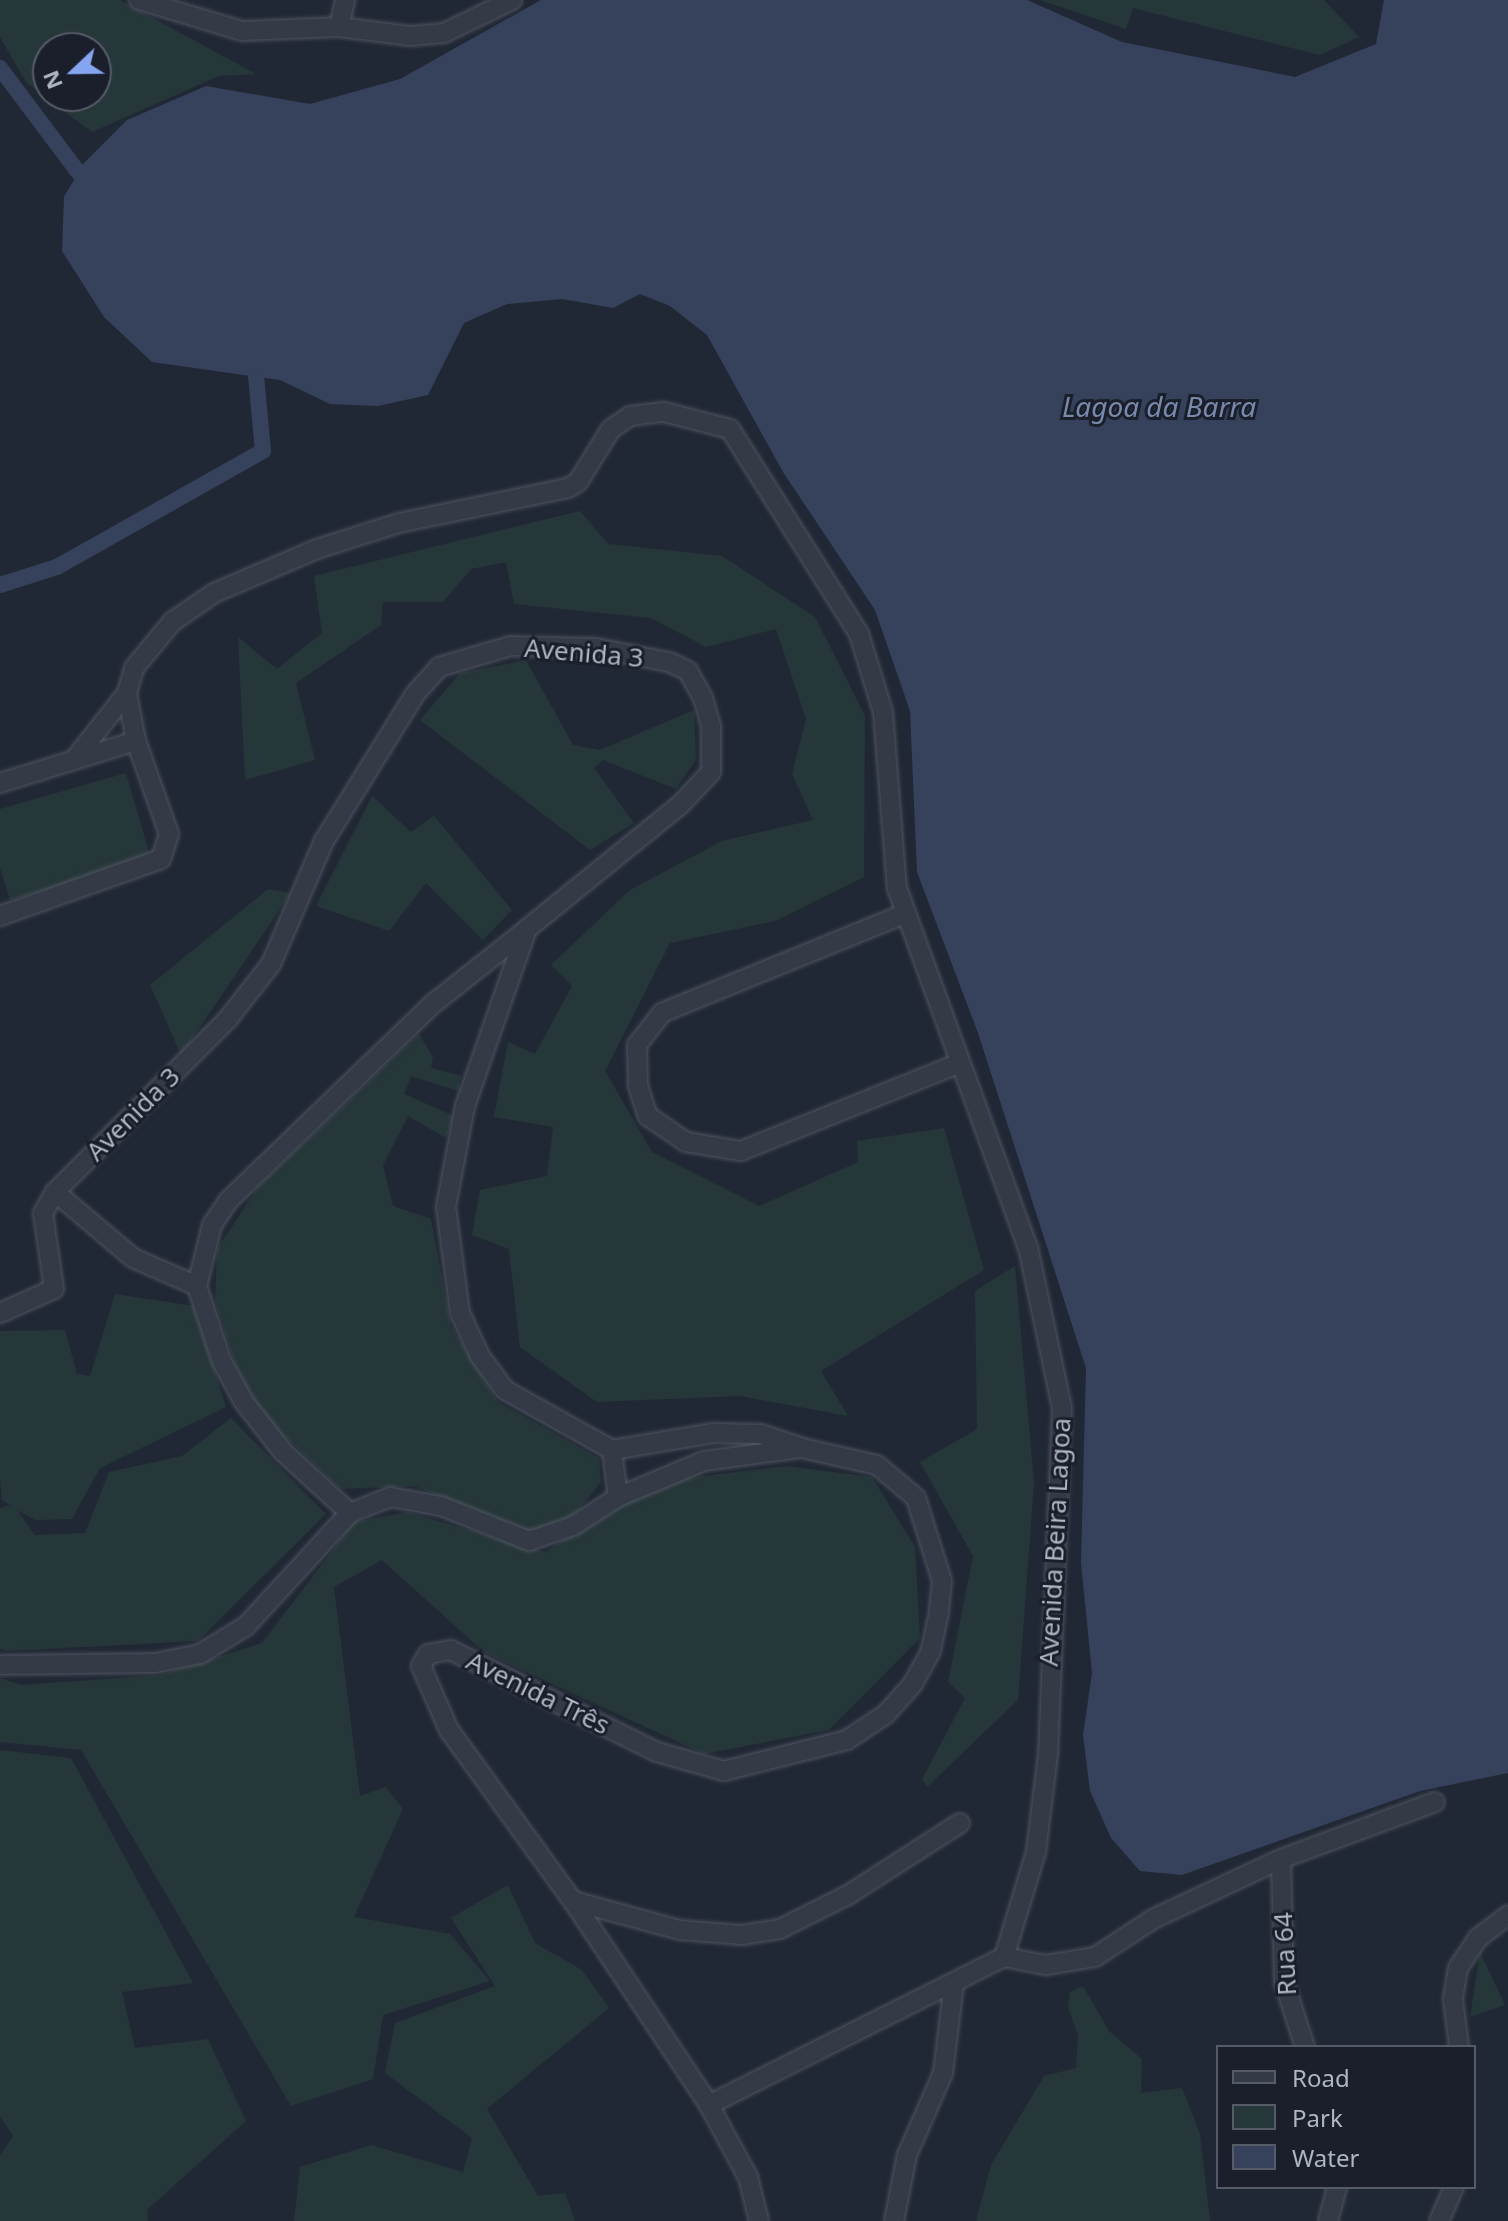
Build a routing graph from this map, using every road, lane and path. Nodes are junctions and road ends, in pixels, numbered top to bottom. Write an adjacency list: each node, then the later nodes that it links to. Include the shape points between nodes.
1 (139, 0): 4 (street, via 242,31)
2 (345, 0): 4 (street)
3 (512, 0): 4 (street, via 444,33)
4 (339, 27)
5 (127, 693): 6 (street); 7 (street); 9 (street, Avenida Beira Lagoa, via 148,647 214,593 399,523 568,488 578,482 611,429 630,416 664,412 718,422 739,440 859,634 871,664 883,712)
6 (136, 741): 7 (street); 10 (street, via 169,834 161,859)
7 (74, 760): 8 (street)
8 (0, 783)
9 (904, 914): 12 (street, Avenida Beira Lagoa); 12 (street, via 662,1013 637,1045 638,1086 648,1116 686,1142 741,1151)
10 (0, 916)
11 (527, 929): 13 (street, Avenida 3, via 680,805 711,772 711,726 688,671 596,648 511,646 439,667 415,694 324,841 271,964 228,1019); 14 (street, via 434,1003 228,1201 212,1225); 17 (street, via 465,1106 446,1207 447,1243 460,1313 505,1390)
12 (957, 1064): 26 (street, Avenida Beira Lagoa, via 1028,1247 1062,1408 1044,1809)
13 (55, 1192): 14 (street, via 133,1258); 15 (street, via 43,1213 54,1289)
14 (197, 1286): 19 (street, via 222,1362 244,1402 283,1452)
15 (0, 1313)
16 (802, 1448): 17 (street, via 761,1434 714,1433); 18 (street, via 704,1461); 24 (street, Avenida Três, via 877,1465 916,1498 942,1581 931,1651 912,1685 886,1714 847,1740 724,1771 671,1756 451,1650 428,1654 421,1666 449,1730)
17 (612, 1450): 18 (street)
18 (618, 1497): 19 (street, via 573,1526 529,1541 411,1497 367,1503)
19 (350, 1513): 20 (street, via 246,1626 200,1654 155,1663)
20 (0, 1665)
21 (1435, 1802): 23 (street)
22 (960, 1823): 24 (street, via 848,1895 780,1929 742,1935 680,1930)
23 (1281, 1859): 26 (street, via 1153,1919 1095,1957 1067,1965); 28 (street, Rua 64, via 1284,1982)
24 (573, 1901): 30 (street, Avenida Três)
25 (1508, 1915): 29 (street, via 1478,1938 1458,1968 1453,1999)
26 (1004, 1957): 27 (street)
27 (954, 1983): 30 (street); 34 (street, via 943,2073 907,2155)
28 (1304, 2045)
29 (1459, 2045)
30 (709, 2105): 33 (street, via 748,2177)
31 (1336, 2189): 35 (street)
32 (1453, 2189): 36 (street)
33 (759, 2221)
34 (894, 2221)
35 (1328, 2221)
36 (1439, 2221)

